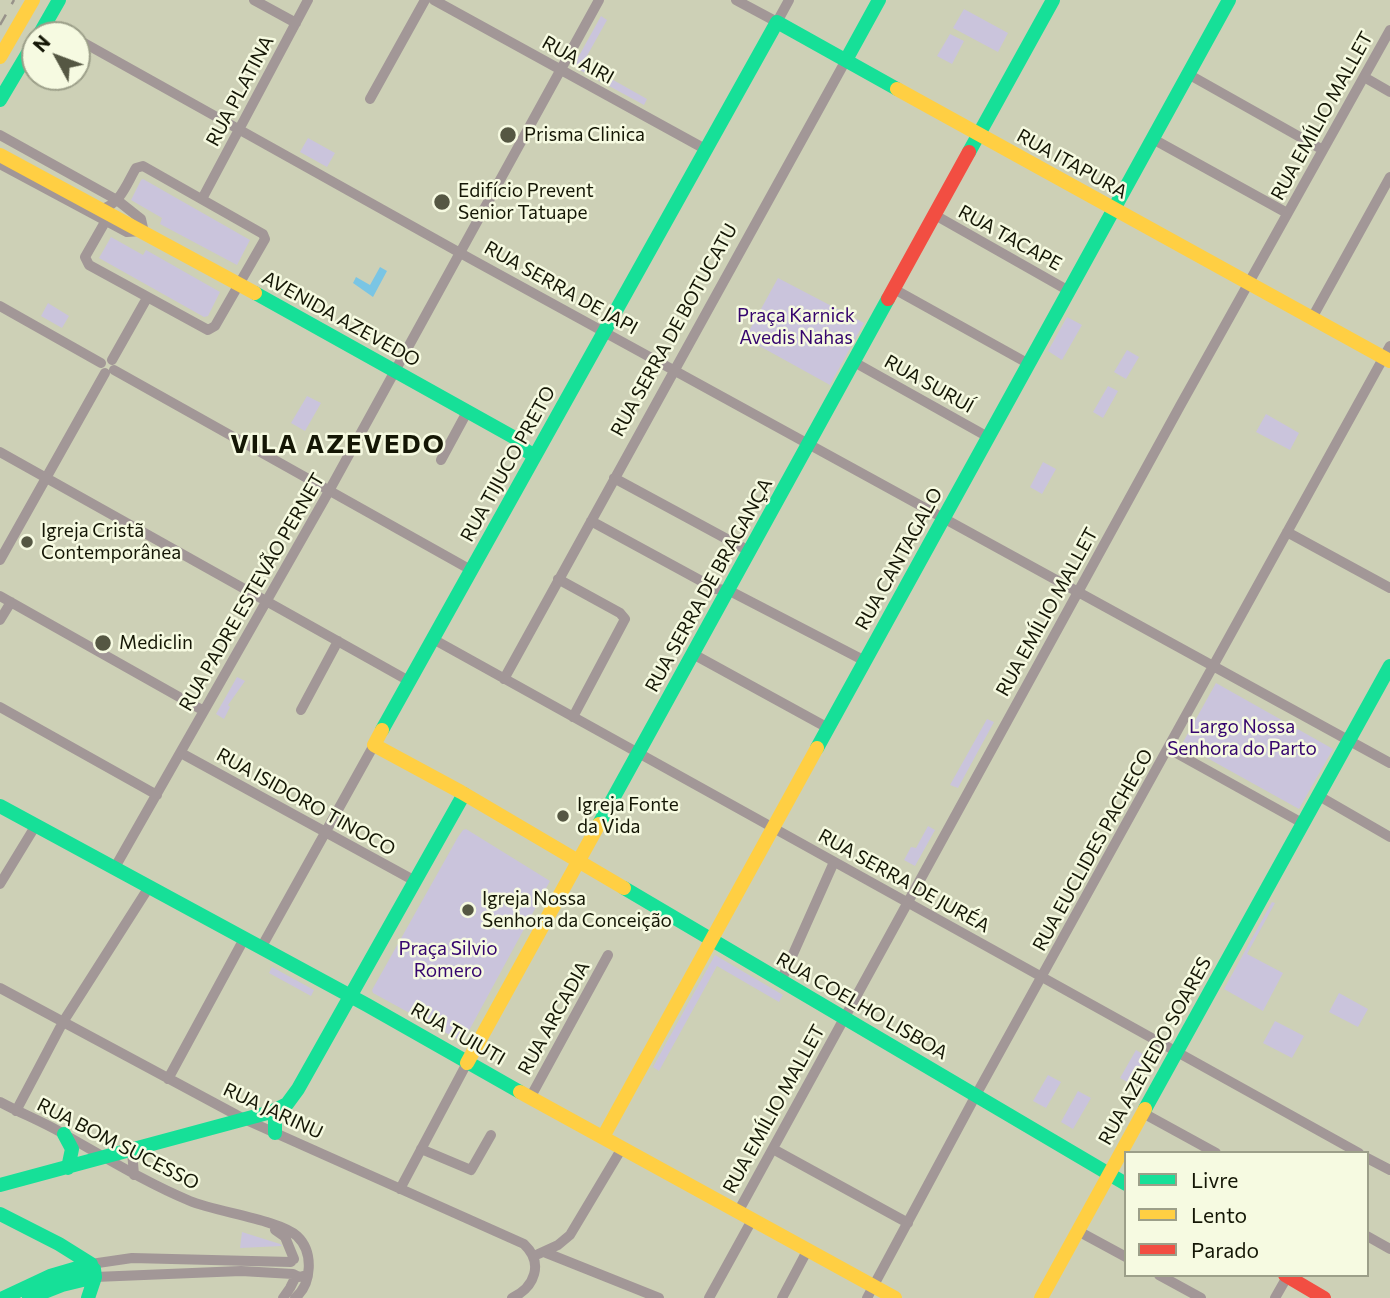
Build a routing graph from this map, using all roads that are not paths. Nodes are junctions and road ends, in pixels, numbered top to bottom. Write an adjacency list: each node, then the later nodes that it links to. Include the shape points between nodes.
1 (33, 0): 20 (main road)
2 (40, 0): 14 (main road, via 36,9)
3 (60, 0): 15 (main road)
4 (254, 0): 17 (street)
5 (308, 0): 17 (street, RUA PLATINA)
6 (425, 0): 27 (street)
7 (434, 0): 23 (street, RUA AIRI)
8 (599, 0): 23 (street, RUA PADRE ESTEVÃO PERNET)
9 (736, 0): 16 (street, RUA ITAPURA)
10 (789, 0): 16 (street, RUA TIJUCO PRETO)
11 (879, 0): 21 (main road, RUA SERRA DE BOTUCATU)
12 (1053, 0): 30 (main road, RUA SERRA DE BRAGANÇA)
13 (1229, 0): 24 (main road, RUA CANTAGALO)
14 (46, 21)
15 (48, 21)
16 (777, 22): 21 (main road, RUA ITAPURA); 34 (main road, RUA TIJUCO PRETO)
17 (296, 23): 29 (street, RUA PLATINA)
18 (1390, 30): 25 (street, RUA EMÍLIO MALLET)
19 (91, 47): 29 (street, RUA SERRA DE JAPI)
20 (0, 57)
21 (846, 60): 30 (main road, RUA ITAPURA); 58 (street, RUA SERRA DE BOTUCATU)
22 (21, 65): 28 (main road)
23 (561, 70): 34 (street, RUA AIRI); 45 (street, RUA PADRE ESTEVÃO PERNET)
24 (1188, 74): 32 (main road, RUA CANTAGALO); 35 (street)
25 (1364, 77): 26 (street); 35 (street, RUA EMÍLIO MALLET)
26 (1390, 92)
27 (369, 99)
28 (0, 100)
29 (239, 129): 40 (street, RUA PLATINA); 45 (street, RUA SERRA DE JAPI)
30 (979, 134): 41 (main road, RUA ITAPURA); 44 (main road, RUA SERRA DE BRAGANÇA)
31 (0, 135): 42 (street, AVENIDA AZEVEDO)
32 (1153, 139): 41 (main road, RUA CANTAGALO); 43 (street)
33 (0, 144): 39 (main road)
34 (705, 149): 53 (main road, RUA TIJUCO PRETO)
35 (1323, 150): 43 (street, RUA EMÍLIO MALLET)
36 (0, 155): 39 (main road)
37 (0, 164): 42 (street, AVENIDA AZEVEDO)
38 (1390, 177): 52 (street)
39 (70, 189): 42 (main road, AVENIDA AZEVEDO)
40 (202, 200): 42 (street, via 143,166 136,168); 47 (street, via 265,237)
41 (1114, 208): 46 (main road, RUA ITAPURA); 49 (main road, RUA CANTAGALO)
42 (109, 209): 47 (main road, AVENIDA AZEVEDO); 50 (street, via 85,261)
43 (1287, 212): 46 (street, RUA EMÍLIO MALLET)
44 (934, 215): 48 (main road, RUA SERRA DE BRAGANÇA); 49 (street, RUA TACAPE)
45 (460, 253): 53 (street, RUA SERRA DE JAPI); 59 (street, RUA PADRE ESTEVÃO PERNET)
46 (1249, 283): 52 (main road, RUA ITAPURA); 78 (street, RUA EMÍLIO MALLET)
47 (239, 284): 50 (street, via 210,330); 59 (main road, AVENIDA AZEVEDO)
48 (894, 289): 55 (main road, RUA SERRA DE BRAGANÇA); 56 (street)
49 (1069, 291): 56 (main road, RUA CANTAGALO)
50 (147, 298): 57 (street)
51 (0, 306): 57 (street)
52 (1312, 318): 54 (main road, RUA ITAPURA)
53 (604, 332): 58 (street, RUA SERRA DE JAPI); 63 (main road, RUA TIJUCO PRETO)
54 (1388, 355): 71 (street, RUA EUCLIDES PACHECO)
55 (854, 362): 61 (street, RUA SURUÍ); 62 (main road, RUA SERRA DE BRAGANÇA)
56 (1029, 364): 61 (main road, RUA CANTAGALO)
57 (108, 367): 66 (street); 68 (street)
58 (674, 370): 62 (street, RUA SERRA DE JAPI); 67 (street, RUA SERRA DE BOTUCATU)
59 (395, 371): 60 (main road, AVENIDA AZEVEDO); 68 (street, RUA PADRE ESTEVÃO PERNET)
60 (467, 412): 63 (main road, AVENIDA AZEVEDO, via 514,438 525,450); 65 (street)
61 (988, 437): 69 (main road, RUA CANTAGALO)
62 (808, 443): 69 (street, RUA SERRA DE JAPI); 72 (main road, RUA SERRA DE BRAGANÇA)
63 (538, 451): 74 (main road, RUA TIJUCO PRETO)
64 (0, 452): 66 (street)
65 (441, 460)
66 (46, 478): 73 (street); 80 (street)
67 (614, 478): 70 (street, RUA SERRA DE BOTUCATU); 72 (street)
68 (329, 491): 74 (street); 80 (street, RUA PADRE ESTEVÃO PERNET)
69 (943, 518): 78 (street, RUA SERRA DE JAPI); 86 (main road, RUA CANTAGALO)
70 (591, 521): 75 (street, RUA SERRA DE BOTUCATU); 77 (street, via 716,589)
71 (1287, 532): 76 (street); 88 (street, RUA EUCLIDES PACHECO)
72 (749, 551): 77 (main road, RUA SERRA DE BRAGANÇA)
73 (0, 560)
74 (471, 570): 83 (main road, RUA TIJUCO PRETO)
75 (558, 579): 89 (street, RUA SERRA DE BOTUCATU); 94 (street, via 625,619)
76 (1390, 588)
77 (728, 590): 85 (main road, RUA SERRA DE BRAGANÇA); 86 (street)
78 (1078, 592): 88 (street, RUA SERRA DE JAPI); 117 (street, RUA EMÍLIO MALLET)
79 (0, 596): 81 (street)
80 (267, 601): 84 (street); 93 (street, RUA PADRE ESTEVÃO PERNET)
81 (11, 602): 82 (street); 93 (street)
82 (0, 620)
83 (433, 639): 89 (street, RUA SERRA DE JURÉA); 90 (main road, RUA TIJUCO PRETO)
84 (338, 641): 90 (street); 92 (street)
85 (693, 654): 95 (street); 100 (main road, RUA SERRA DE BRAGANÇA)
86 (864, 661): 95 (main road, RUA CANTAGALO)
87 (1390, 666): 96 (main road)
88 (1214, 667): 96 (street); 98 (street, RUA EUCLIDES PACHECO)
89 (504, 679): 94 (street, RUA SERRA DE JURÉA)
90 (410, 681): 97 (main road, RUA TIJUCO PRETO)
91 (0, 707): 103 (street)
92 (301, 710)
93 (204, 711): 99 (street, RUA PADRE ESTEVÃO PERNET)
94 (573, 717): 100 (street, RUA SERRA DE JURÉA)
95 (828, 728): 108 (main road, RUA CANTAGALO)
96 (1349, 740): 101 (street); 104 (main road)
97 (374, 745): 102 (main road); 109 (street, RUA TIJUCO PRETO)
98 (1169, 748): 106 (street); 122 (street, RUA EUCLIDES PACHECO)
99 (181, 753): 103 (street, RUA PADRE ESTEVÃO PERNET); 109 (street, RUA ISIDORO TINOCO)
100 (638, 754): 108 (street, RUA SERRA DE JURÉA); 111 (main road, RUA SERRA DE BRAGANÇA)
101 (1390, 763)
102 (464, 794): 111 (main road); 114 (main road)
103 (157, 795): 113 (street, RUA PADRE ESTEVÃO PERNET)
104 (1319, 796): 106 (main road); 110 (street)
105 (0, 806): 107 (main road, RUA TUIUTI)
106 (1304, 824): 128 (main road, RUA AZEVEDO SOARES)
107 (36, 825): 113 (main road, RUA TUIUTI); 115 (street)
108 (773, 828): 112 (street, RUA SERRA DE JURÉA); 119 (main road, RUA CANTAGALO)
109 (326, 832): 114 (street, RUA ISIDORO TINOCO); 120 (street, RUA TIJUCO PRETO)
110 (1390, 837)
111 (579, 862): 119 (main road, RUA COELHO LISBOA); 129 (main road, RUA SERRA DE BRAGANÇA)
112 (834, 862): 117 (street, RUA SERRA DE JURÉA); 123 (street)
113 (114, 869): 116 (main road, RUA TUIUTI)
114 (415, 881): 125 (main road)
115 (0, 884)
116 (149, 887): 118 (main road, RUA TUIUTI); 127 (street)
117 (907, 903): 122 (street, RUA SERRA DE JURÉA); 126 (street, RUA EMÍLIO MALLET)
118 (244, 939): 120 (main road, RUA TUIUTI); 130 (street)
119 (711, 940): 123 (main road, RUA COELHO LISBOA); 141 (main road, RUA CANTAGALO)
120 (261, 948): 125 (main road, RUA TUIUTI)
121 (608, 955): 132 (street, RUA ARCADIA)
122 (1043, 978): 128 (street, RUA SERRA DE JURÉA); 131 (street, RUA EUCLIDES PACHECO)
123 (781, 981): 126 (main road, RUA COELHO LISBOA)
124 (0, 988): 127 (street, RUA JARINU)
125 (350, 996): 129 (main road, RUA TUIUTI); 134 (main road, via 293,1097)
126 (844, 1018): 131 (main road, RUA COELHO LISBOA); 144 (street, RUA EMÍLIO MALLET)
127 (63, 1022): 130 (street, RUA JARINU); 135 (street)
128 (1177, 1052): 136 (main road, RUA AZEVEDO SOARES); 147 (street, RUA SERRA DE JURÉA)
129 (467, 1063): 132 (main road, RUA TUIUTI); 143 (street, RUA SERRA DE BRAGANÇA)
130 (168, 1079): 137 (street, RUA JARINU)
131 (976, 1095): 152 (main road, RUA COELHO LISBOA); 161 (street, RUA EUCLIDES PACHECO)
132 (530, 1098): 141 (main road, RUA TUIUTI)
133 (0, 1102): 135 (street, RUA BOM SUCESSO)
134 (275, 1110): 137 (main road); 138 (main road)
135 (16, 1111): 139 (street, RUA BOM SUCESSO)
136 (1143, 1113): 146 (street); 152 (main road, RUA AZEVEDO SOARES)
137 (244, 1119): 138 (street, RUA JARINU); 145 (main road)
138 (275, 1133): 156 (street, RUA JARINU)
139 (64, 1134): 148 (street, RUA BOM SUCESSO); 150 (main road, via 72,1149)
140 (491, 1135): 143 (street, via 469,1170)
141 (603, 1138): 142 (main road, RUA TUIUTI)
142 (622, 1148): 157 (main road, RUA TUIUTI); 166 (street, via 574,1231)
143 (421, 1149): 156 (street, RUA SERRA DE BRAGANÇA)
144 (773, 1149): 157 (street, RUA EMÍLIO MALLET); 161 (street)
145 (132, 1151): 148 (main road); 153 (street)
146 (1212, 1151)
147 (1355, 1151)
148 (105, 1158): 150 (main road); 153 (street, RUA BOM SUCESSO)
149 (1369, 1159): 151 (street)
150 (68, 1168): 155 (main road)
151 (1390, 1170)
152 (1109, 1174): 154 (main road, RUA COELHO LISBOA); 162 (main road, RUA AZEVEDO SOARES)
153 (134, 1175): 160 (street, RUA BOM SUCESSO, via 206,1207)
154 (1124, 1183)
155 (0, 1185)
156 (400, 1189): 166 (street, RUA JARINU)
157 (738, 1212): 159 (main road, RUA TUIUTI)
158 (0, 1214): 171 (main road, via 72,1251)
159 (752, 1220): 165 (main road, RUA TUIUTI); 185 (street)
160 (263, 1223): 169 (street, RUA BOM SUCESSO, via 285,1237); 170 (street, RUA BOM SUCESSO, via 296,1236)
161 (908, 1223): 177 (street, RUA EUCLIDES PACHECO)
162 (1078, 1231): 167 (street); 188 (main road, RUA AZEVEDO SOARES)
163 (1369, 1237): 164 (street)
164 (1390, 1248)
165 (807, 1251): 177 (main road, RUA TUIUTI); 186 (street)
166 (539, 1254): 179 (street, via 533,1280); 184 (street, RUA JARINU)
167 (1124, 1256)
168 (191, 1259): 169 (street); 171 (street, via 132,1258); 172 (street)
169 (293, 1260): 170 (street, via 302,1257); 173 (street, via 290,1267)
170 (309, 1262): 173 (street, via 310,1269)
171 (86, 1272): 172 (street); 178 (main road); 180 (main road, via 30,1284); 181 (main road)
172 (191, 1273): 173 (street)
173 (299, 1275): 182 (street); 183 (street, via 303,1289)
174 (1163, 1277): 189 (street)
175 (1286, 1277): 190 (street)
176 (1288, 1277): 191 (main road)
177 (870, 1292): 187 (main road, RUA TUIUTI)
178 (89, 1296)
179 (519, 1297)
180 (3, 1298)
181 (29, 1298)
182 (283, 1298)
183 (295, 1298)
184 (659, 1298)
185 (709, 1298)
186 (782, 1298)
187 (895, 1298)
188 (1041, 1298)
189 (1201, 1298)
190 (1275, 1298)
191 (1324, 1298)

